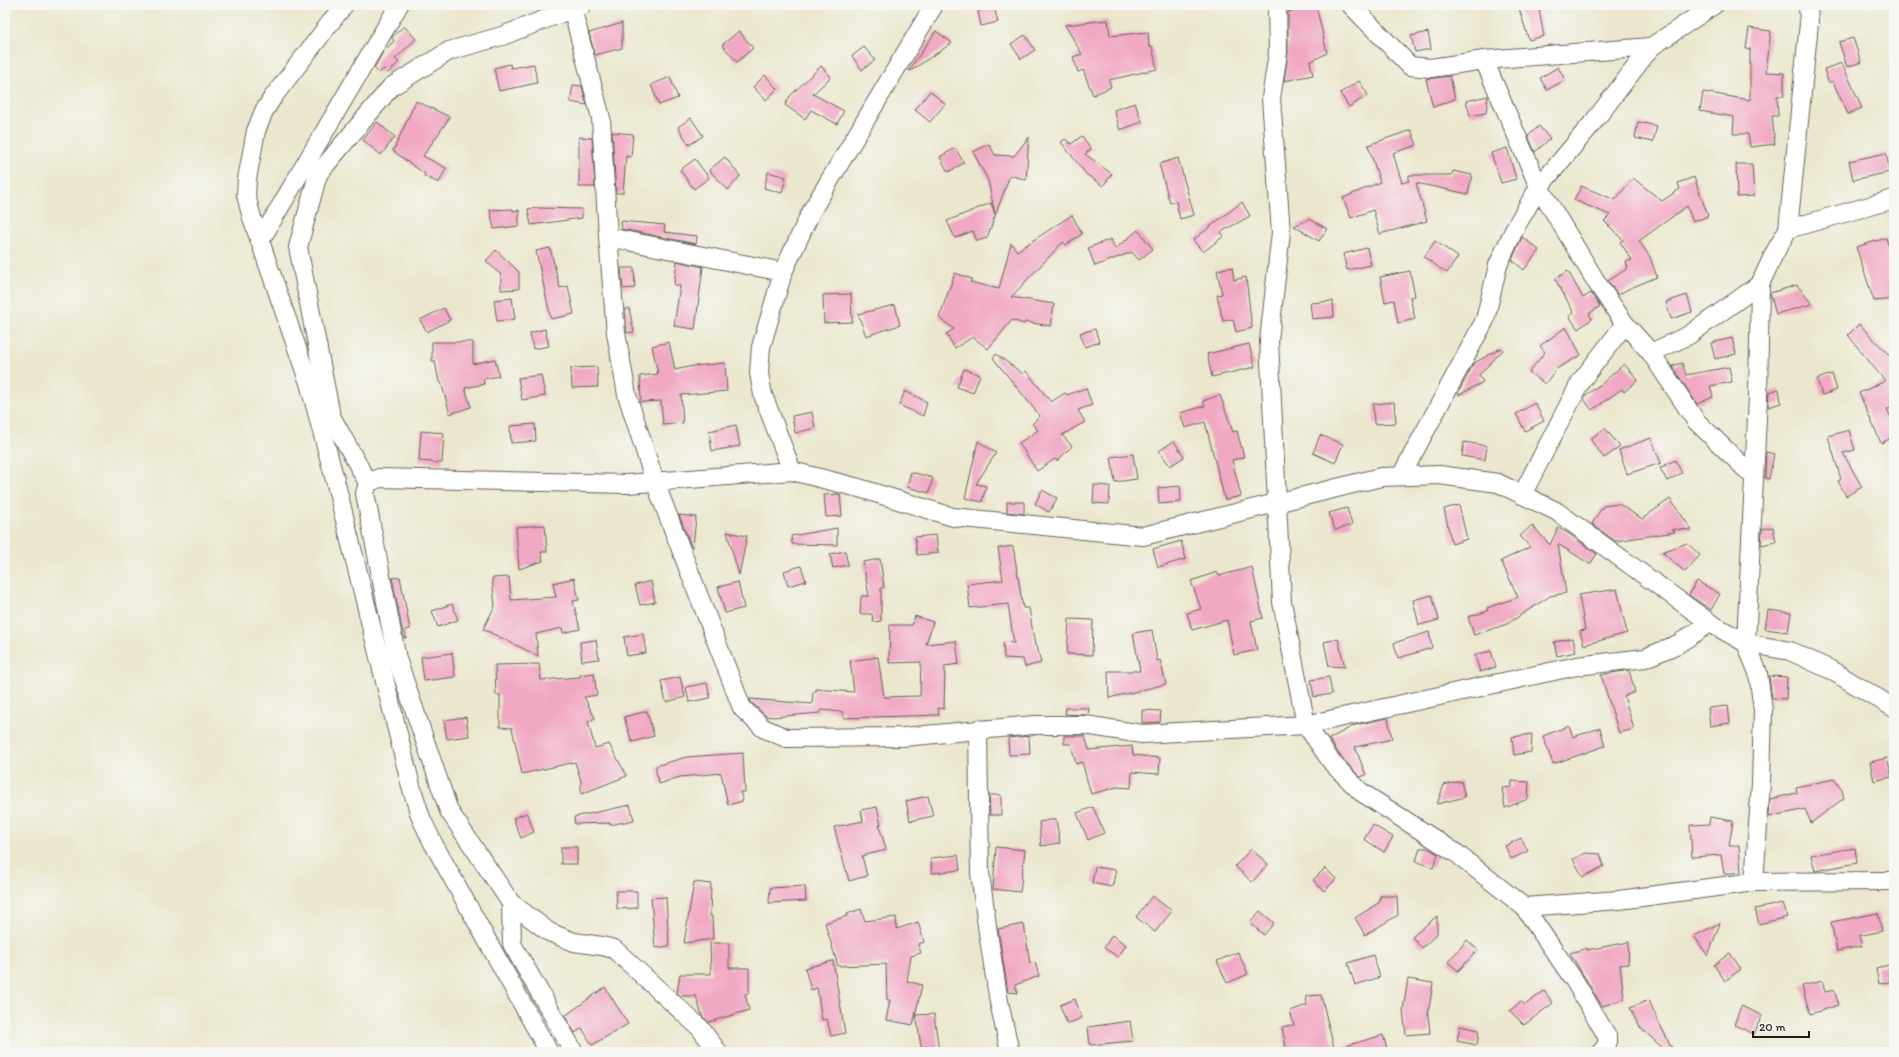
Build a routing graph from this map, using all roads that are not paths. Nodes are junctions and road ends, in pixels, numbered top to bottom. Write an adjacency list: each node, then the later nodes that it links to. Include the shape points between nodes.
1 (344, 5): 15 (street, via 273,97 256,132 246,195)
2 (399, 5): 15 (street)
3 (934, 5): 16 (street, via 812,210)
4 (1277, 5): 26 (street, via 1278,53 1271,105 1281,232 1269,341)
5 (1351, 5): 10 (street, via 1410,66 1431,68)
6 (1714, 5): 9 (street)
7 (1808, 5): 13 (street, via 1809,23)
8 (577, 7): 14 (street, via 601,118); 24 (street, via 502,36 449,51 391,87 318,174 298,247 331,416)
9 (1651, 47): 10 (street); 11 (street)
10 (1484, 60): 11 (street)
11 (1539, 187): 18 (street); 21 (street, via 1515,228 1498,265 1485,320)
12 (1894, 199): 13 (street)
13 (1788, 230): 17 (street)
14 (608, 237): 16 (street); 23 (street, via 616,333 627,395)
15 (260, 241): 36 (street, via 309,383 421,818)
16 (783, 272): 20 (street, via 761,347 759,373 762,395)
17 (1760, 284): 19 (street, via 1689,335); 22 (street)
18 (1625, 324): 19 (street); 25 (street, via 1581,380)
19 (1651, 353): 22 (street, via 1696,421)
20 (792, 471): 23 (street); 26 (street, via 859,488 953,517 1143,536)
21 (1401, 476): 25 (street, via 1439,475 1498,483); 26 (street, via 1381,477)
22 (1754, 477): 28 (street)
23 (655, 482): 24 (street, via 627,484 379,478); 31 (street, via 742,708 763,728 786,738 903,737)
24 (368, 483): 34 (street, via 365,493 397,659 449,811)
25 (1522, 494): 27 (street, via 1556,511)
26 (1278, 502): 30 (street, via 1282,602)
27 (1710, 623): 28 (street); 30 (street, via 1678,644 1645,658 1577,666)
28 (1746, 643): 29 (street, via 1790,651 1831,670); 33 (street, via 1758,673 1763,710 1762,783)
29 (1894, 708)
30 (1306, 725): 31 (street, via 1142,734 1085,725); 35 (street, via 1333,764 1361,792 1456,853)
31 (978, 729): 39 (street, via 980,873 999,1002)
32 (1894, 881): 33 (street)
33 (1754, 882): 35 (street, via 1619,900)
34 (511, 903): 37 (street, via 512,944); 38 (street, via 549,932 574,942 614,950 700,1028)
35 (1524, 907): 40 (street, via 1574,980 1607,1036 1607,1045)
36 (549, 1052)
37 (574, 1052)
38 (718, 1052)
39 (1010, 1052)
40 (1601, 1052)

